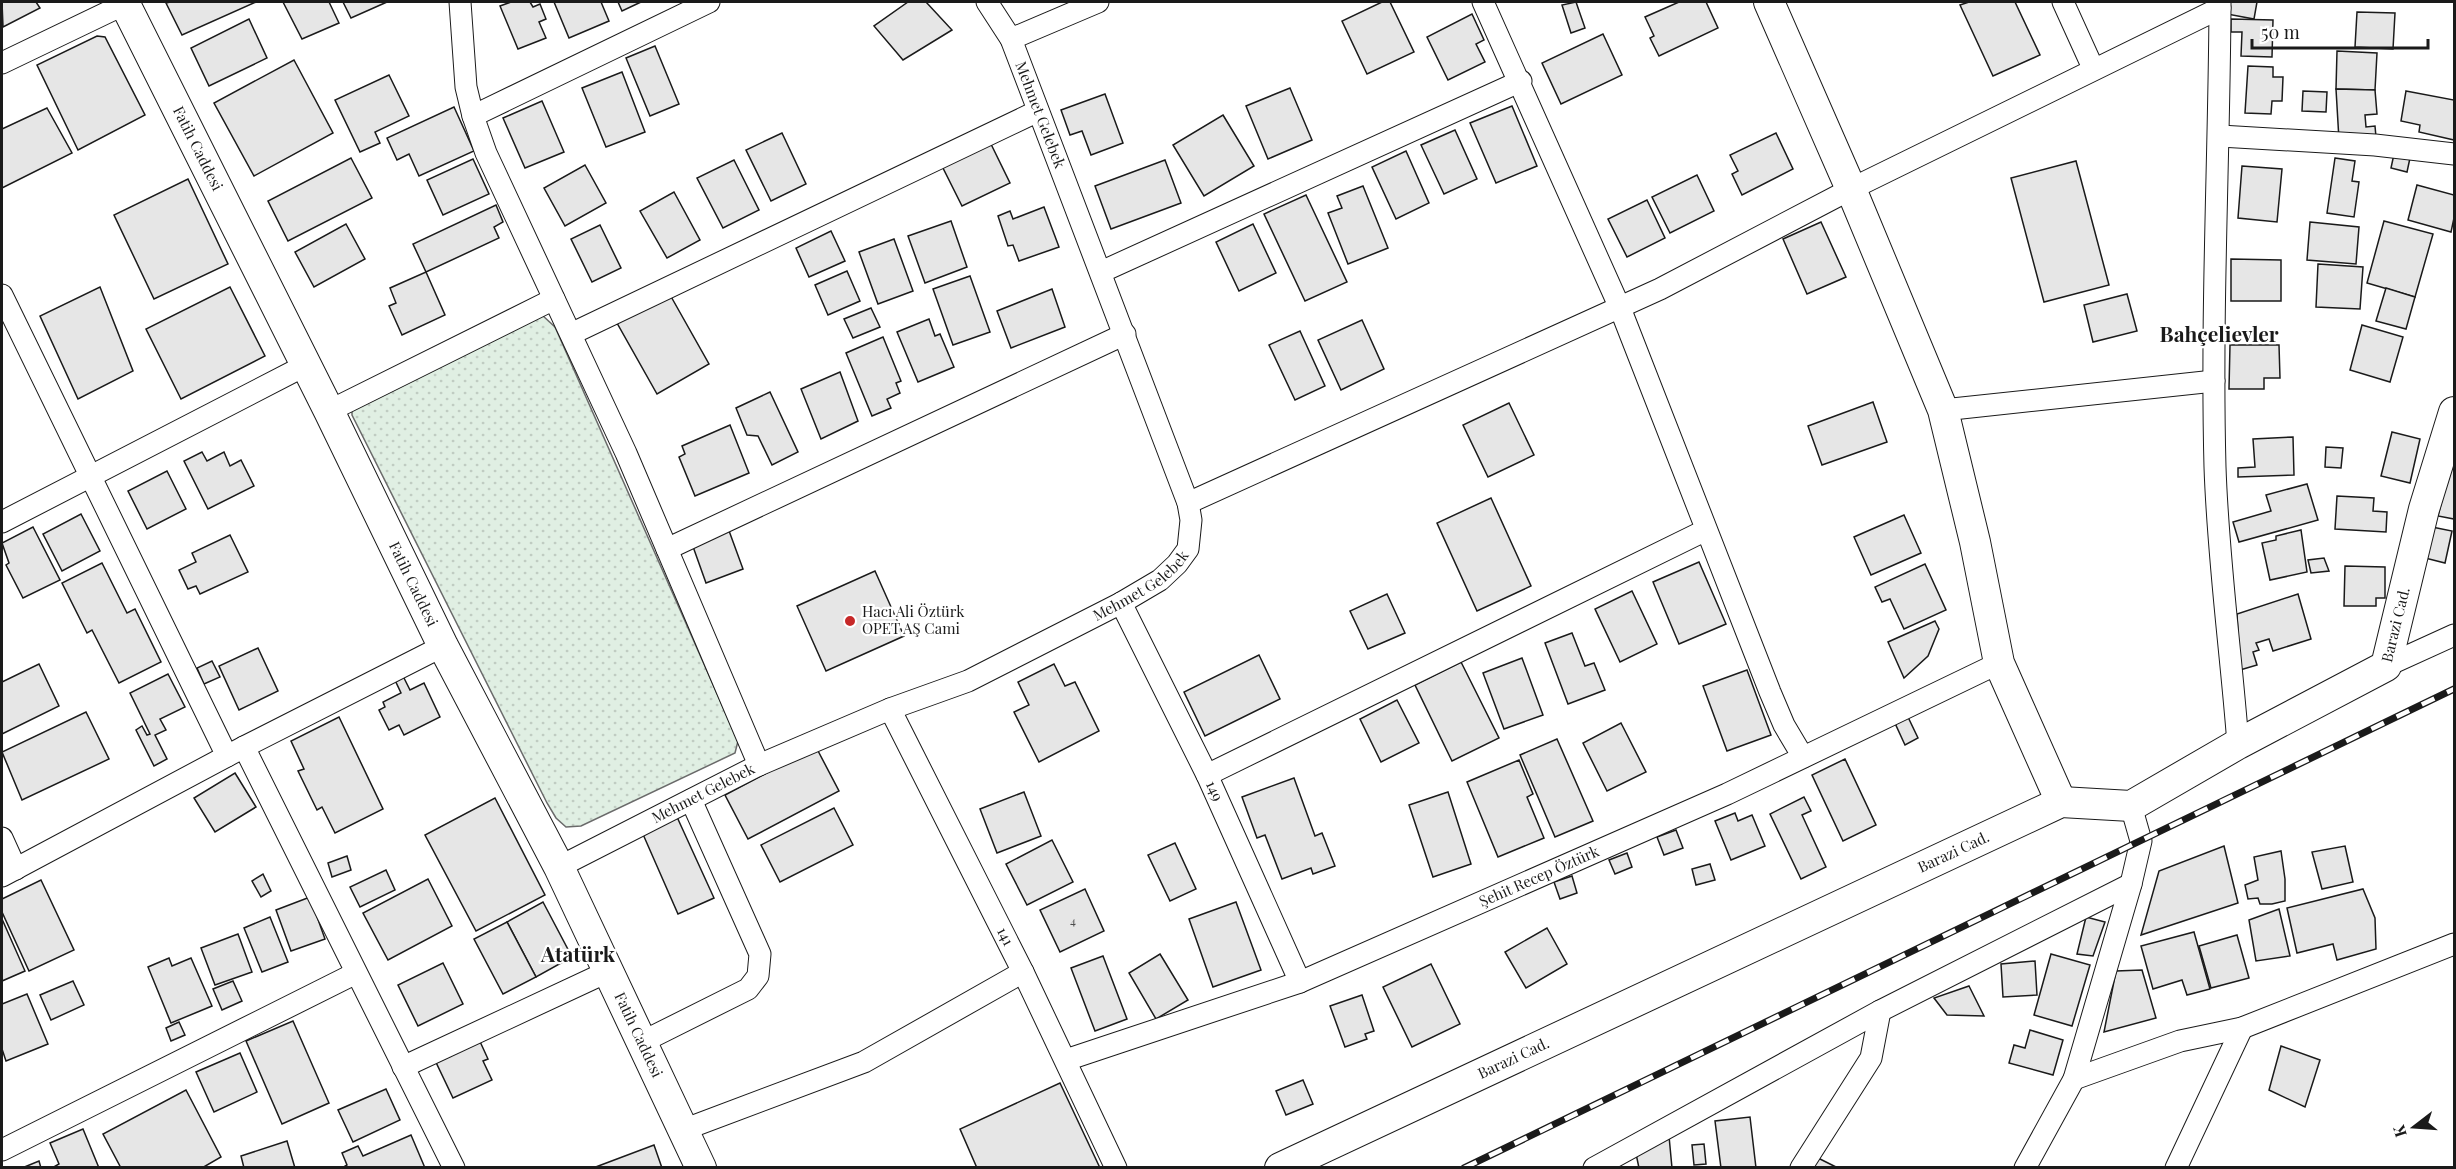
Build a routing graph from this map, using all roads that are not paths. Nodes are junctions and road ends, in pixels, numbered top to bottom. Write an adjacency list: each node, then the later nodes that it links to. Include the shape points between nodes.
1 (126, 2): 11 (street); 25 (street, Fatih Caddesi)
2 (460, 2): 15 (street, via 466,87)
3 (709, 2): 15 (street)
4 (987, 2): 10 (street, Mehmet Gelebek)
5 (1098, 2): 10 (street)
6 (1484, 2): 13 (street)
7 (1769, 2): 18 (street)
8 (2063, 2): 12 (street)
9 (2220, 5): 12 (street); 16 (street)
10 (1011, 39): 14 (street, Mehmet Gelebek)
11 (2, 63)
12 (2093, 68): 18 (street)
13 (1521, 81): 19 (street); 22 (street)
14 (1038, 111): 19 (street, Mehmet Gelebek); 23 (street)
15 (473, 116): 21 (street, via 486,153)
16 (2220, 136): 17 (street); 26 (street)
17 (2454, 154)
18 (1851, 189): 22 (street); 27 (street)
19 (1101, 272): 24 (street, Mehmet Gelebek)
20 (2, 295): 30 (street)
21 (554, 299): 23 (street); 28 (street)
22 (1620, 308): 31 (street); 33 (street)
23 (571, 334): 34 (street)
24 (1125, 334): 31 (street, Mehmet Gelebek); 34 (street)
25 (306, 365): 28 (street, Fatih Caddesi); 30 (street)
26 (2214, 381): 27 (street); 41 (street, via 2215,471)
27 (1943, 410): 38 (street)
28 (329, 411): 37 (street, Fatih Caddesi)
29 (2454, 412): 39 (street, Barazi Cad., via 2424,509)
30 (90, 477): 32 (street); 42 (street)
31 (1188, 503): 35 (street, Mehmet Gelebek, via 1188,549 1160,580)
32 (2, 522)
33 (1706, 530): 43 (street, via 1784,725); 45 (street)
34 (667, 549): 44 (street)
35 (1121, 603): 40 (street, Mehmet Gelebek, via 968,681); 45 (street, 149)
36 (2454, 635): 39 (street)
37 (443, 646): 42 (street); 50 (street, Fatih Caddesi)
38 (1999, 663): 43 (street, Şehit Recep Öztürk); 47 (street)
39 (2386, 666): 41 (street, Barazi Cad.)
40 (891, 709): 44 (street, Mehmet Gelebek); 55 (street, 141)
41 (2238, 744): 48 (street, Barazi Cad.)
42 (236, 751): 51 (street); 56 (street)
43 (1803, 757): 57 (street, Şehit Recep Öztürk)
44 (759, 765): 46 (street, Mehmet Gelebek)
45 (1207, 775): 57 (street, 149)
46 (691, 800): 50 (street, Mehmet Gelebek); 60 (street, via 760,954 758,976 748,989)
47 (2061, 802): 48 (street, Barazi Cad.); 69 (street, Barazi Cad.)
48 (2131, 806): 52 (street, via 2141,841)
49 (2, 838): 51 (street)
50 (559, 867): 54 (street, Fatih Caddesi)
51 (9, 872)
52 (2131, 884): 58 (street); 63 (street)
53 (2454, 944): 59 (street)
54 (609, 971): 60 (street, Fatih Caddesi); 62 (street)
55 (1023, 972): 61 (street, 141); 64 (street, via 864,1062)
56 (356, 973): 62 (street); 65 (street)
57 (1300, 982): 61 (street, Şehit Recep Öztürk)
58 (1881, 1011): 70 (street); 71 (street, via 1871,1058)
59 (2242, 1028): 63 (street, via 2180,1041); 73 (street)
60 (642, 1042): 64 (street, Fatih Caddesi)
61 (1066, 1060): 68 (street, 141)
62 (403, 1067): 66 (street)
63 (2074, 1079): 72 (street)
64 (683, 1130): 67 (street, Fatih Caddesi)
65 (2, 1150)
66 (454, 1167)
67 (700, 1167)
68 (1116, 1167)
69 (1280, 1167)
70 (1594, 1167)
71 (1801, 1167)
72 (2025, 1167)
73 (2176, 1167)

